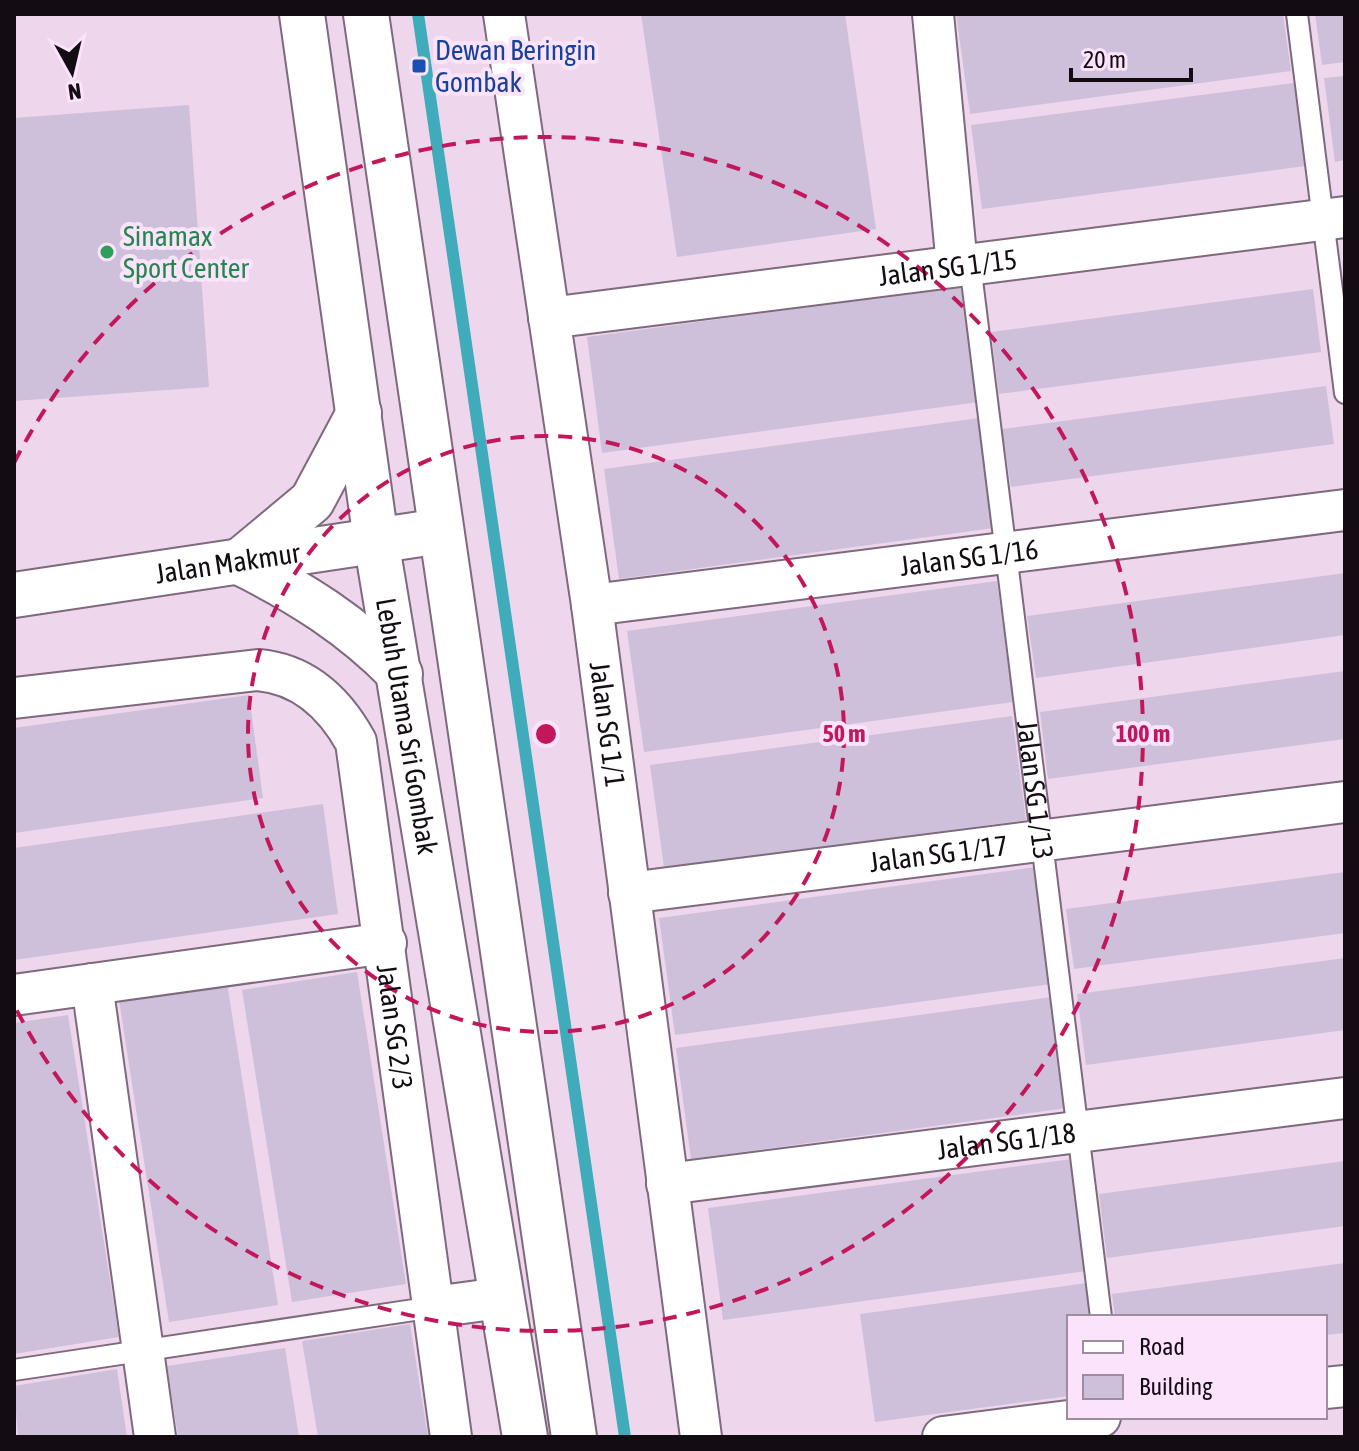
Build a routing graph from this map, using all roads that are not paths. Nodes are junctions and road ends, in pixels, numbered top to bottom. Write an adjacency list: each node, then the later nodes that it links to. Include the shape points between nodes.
1 (302, 14): 10 (street, Lebuh Utama Sri Gombak)
2 (366, 14): 12 (street)
3 (504, 14): 8 (street, Jalan SG 1/1)
4 (933, 14): 7 (street, Jalan SG 1/13)
5 (1297, 14): 6 (lane)
6 (1334, 218): 7 (street, Jalan SG 1/15); 9 (lane)
7 (964, 265): 8 (street, Jalan SG 1/15); 14 (lane, Jalan SG 1/13)
8 (549, 318): 17 (street, Jalan SG 1/1)
9 (1345, 393)
10 (359, 413): 13 (street, Lebuh Utama Sri Gombak); 15 (street, via 312,501)
11 (1345, 510): 14 (street, Jalan SG 1/16)
12 (441, 531): 13 (street, Jalan Makmur); 38 (street)
13 (376, 540): 15 (street, Jalan Makmur); 18 (street, Lebuh Utama Sri Gombak)
14 (1006, 553): 17 (street, Jalan SG 1/16); 21 (lane, Jalan SG 1/13)
15 (239, 562): 16 (street, Jalan Makmur); 18 (street, via 332,614)
16 (14, 595)
17 (592, 605): 22 (street, Jalan SG 1/1)
18 (400, 674): 29 (street, Lebuh Utama Sri Gombak)
19 (14, 698): 23 (street, Jalan SG 2/3, via 258,670 282,672 311,689 339,712 356,742)
20 (1345, 802): 21 (street, Jalan SG 1/17)
21 (1042, 841): 22 (street, Jalan SG 1/17); 27 (lane, Jalan SG 1/13)
22 (629, 893): 28 (street, Jalan SG 1/1)
23 (386, 943): 24 (street); 30 (street, Jalan SG 2/3)
24 (92, 984): 25 (street); 32 (street)
25 (14, 995)
26 (1345, 1098): 27 (street, Jalan SG 1/18)
27 (1078, 1132): 28 (street, Jalan SG 1/18); 31 (lane, Jalan SG 1/13)
28 (667, 1184): 39 (street, Jalan SG 1/1)
29 (500, 1298): 30 (street); 37 (street, Lebuh Utama Sri Gombak)
30 (434, 1307): 32 (lane); 36 (street, Jalan SG 2/3)
31 (1101, 1315)
32 (143, 1350): 33 (lane); 35 (street)
33 (14, 1370)
34 (1084, 1419): 40 (street)
35 (155, 1437)
36 (451, 1437)
37 (525, 1437)
38 (574, 1437)
39 (701, 1437)
40 (943, 1437)

